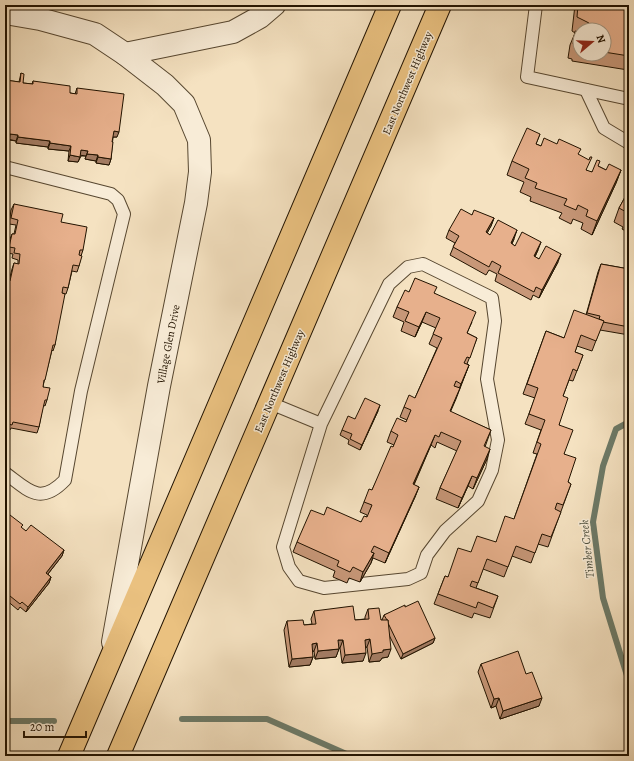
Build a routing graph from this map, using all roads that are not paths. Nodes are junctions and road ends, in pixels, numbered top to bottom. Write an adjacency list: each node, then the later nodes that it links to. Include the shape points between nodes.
1 (274, 5): 6 (street, via 260,17 233,32)
2 (390, 5): 14 (main road)
3 (440, 5): 11 (main road, East Northwest Highway)
4 (536, 5): 7 (lane, via 527,77)
5 (5, 13): 6 (street, Village Glen Drive, via 40,19 95,34)
6 (125, 54): 14 (street, Village Glen Drive, via 165,85 184,104 198,140 200,172)
7 (586, 90): 8 (lane); 9 (lane, via 604,128)
8 (629, 99)
9 (629, 143)
10 (5, 168): 13 (lane, via 112,194 118,200 124,214 81,391 65,480 50,492 40,494 32,492)
11 (270, 403): 12 (lane); 16 (main road, East Northwest Highway)
12 (321, 424): 12 (lane, via 389,284 408,266 423,264 492,298 495,321 487,379 498,440 492,470 478,501 445,531 428,555 421,573 408,579 324,588 299,581 289,567 283,547)
13 (5, 473)
14 (109, 662): 15 (main road)
15 (69, 756)
16 (118, 756)

